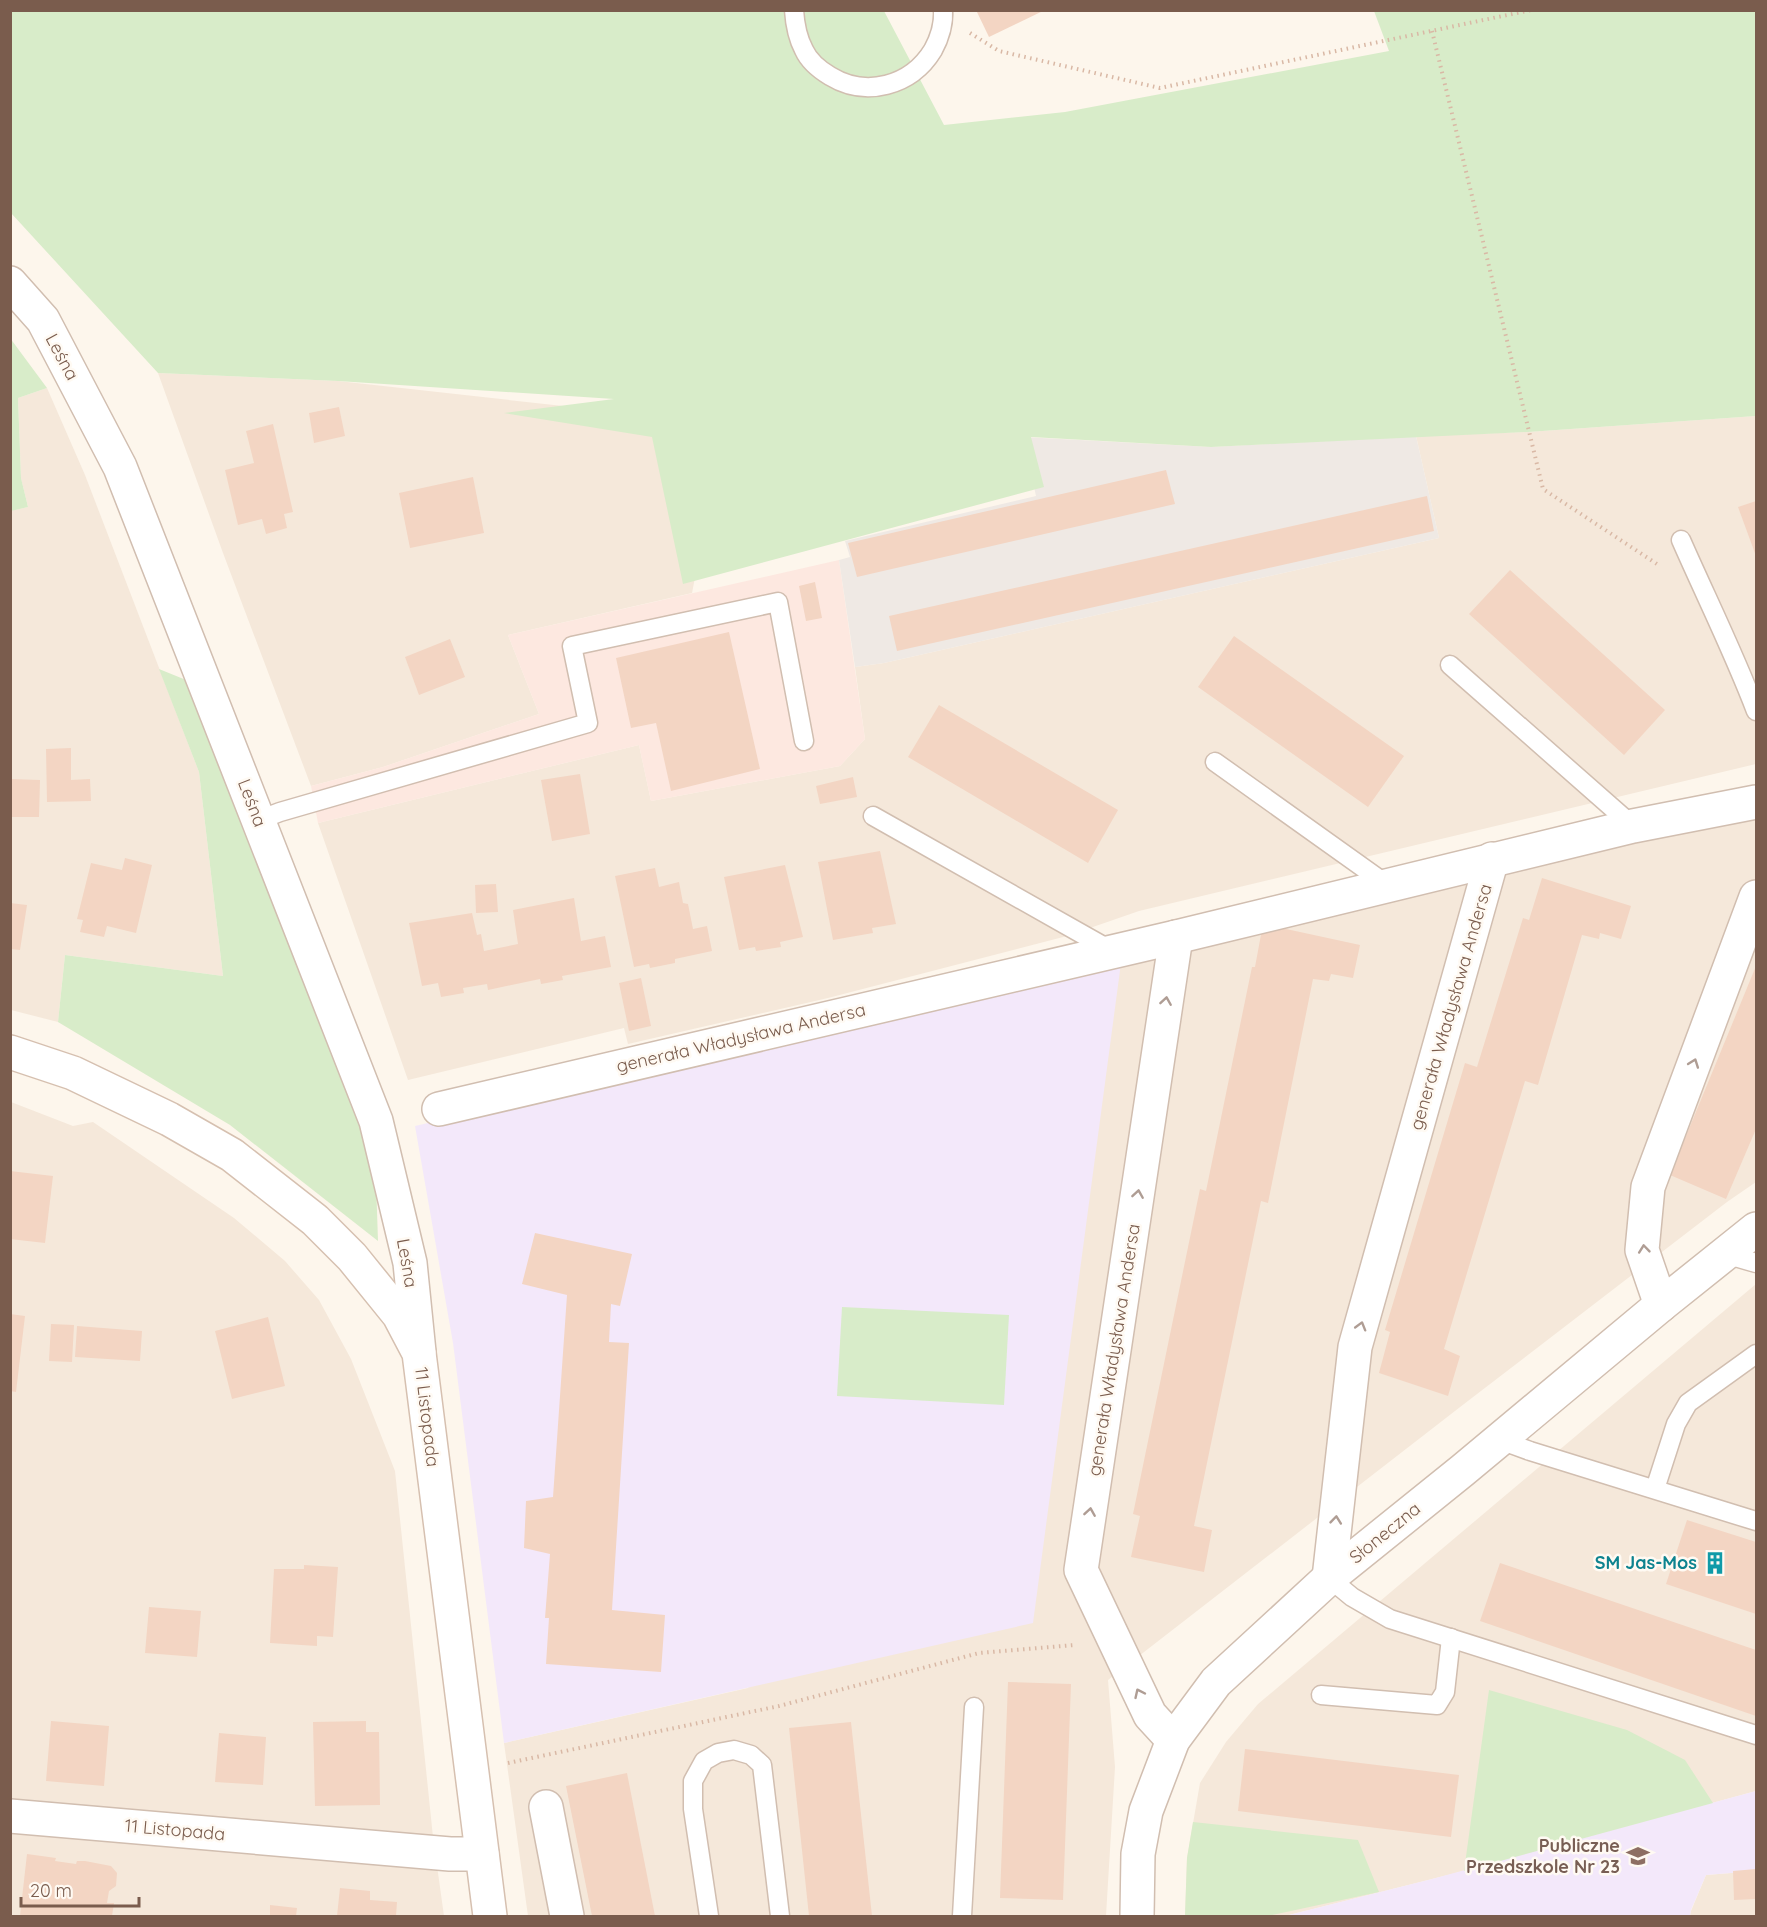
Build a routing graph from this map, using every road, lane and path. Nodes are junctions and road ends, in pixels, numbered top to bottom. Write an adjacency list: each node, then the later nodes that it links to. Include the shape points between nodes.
1 (794, 10): 3 (lane, via 796,31 805,52 821,71 842,83 865,88 889,85 910,76 938,41)
2 (1532, 10): 4 (path)
3 (943, 14): 4 (path, via 999,51 1160,88)
4 (1432, 31): 7 (path, via 1543,489)
5 (10, 283): 14 (street, Leśna, via 43,320 120,467)
6 (1681, 540): 9 (lane)
7 (1658, 564)
8 (1450, 665): 15 (lane)
9 (1756, 711)
10 (804, 741): 14 (lane, via 778,602 572,646 588,723)
11 (1215, 762): 17 (lane)
12 (1756, 802): 15 (street, generała Władysława Andersa)
13 (873, 816): 20 (lane)
14 (259, 820): 27 (street, Leśna, via 376,1121 410,1263)
15 (1633, 826): 16 (street, generała Władysława Andersa)
16 (1492, 859): 17 (street, generała Władysława Andersa); 32 (street, generała Władysława Andersa, one-way to 16, via 1355,1347)
17 (1386, 884): 19 (street, generała Władysława Andersa)
18 (1756, 897): 26 (street, one-way to 18, via 1642,1250 1648,1187)
19 (1176, 937): 20 (street, generała Władysława Andersa); 38 (street, generała Władysława Andersa, one-way to 19, via 1149,1714 1081,1570)
20 (1114, 952): 22 (street, generała Władysława Andersa)
21 (10, 1052): 27 (street, 11 Listopada, via 73,1073 169,1119 232,1155 315,1220 352,1257 399,1315)
22 (439, 1109)
23 (1756, 1230): 24 (street, Słoneczna)
24 (1725, 1254): 25 (lane); 26 (street, Słoneczna)
25 (1756, 1263)
26 (1661, 1305): 29 (street, Słoneczna)
27 (419, 1353): 42 (street, 11 Listopada)
28 (1756, 1354): 30 (lane, via 1688,1403 1676,1424)
29 (1500, 1440): 30 (lane); 32 (street, Słoneczna)
30 (1655, 1489): 31 (lane)
31 (1756, 1521)
32 (1329, 1578): 33 (lane, via 1390,1619); 38 (street, Słoneczna, via 1216,1682)
33 (1451, 1638): 35 (lane, via 1445,1692 1437,1705); 37 (lane)
34 (1074, 1645): 39 (path, via 979,1653 779,1706)
35 (1321, 1695)
36 (974, 1707): 47 (lane)
37 (1756, 1735)
38 (1173, 1740): 48 (street, Słoneczna, via 1146,1811 1138,1854)
39 (508, 1762)
40 (546, 1808): 44 (street)
41 (10, 1816): 42 (street, 11 Listopada)
42 (482, 1854): 43 (street, 11 Listopada)
43 (490, 1917)
44 (567, 1917)
45 (710, 1917): 46 (lane, via 693,1809 693,1781 704,1761 734,1750 752,1755 762,1765)
46 (780, 1917)
47 (962, 1917)
48 (1137, 1917)

